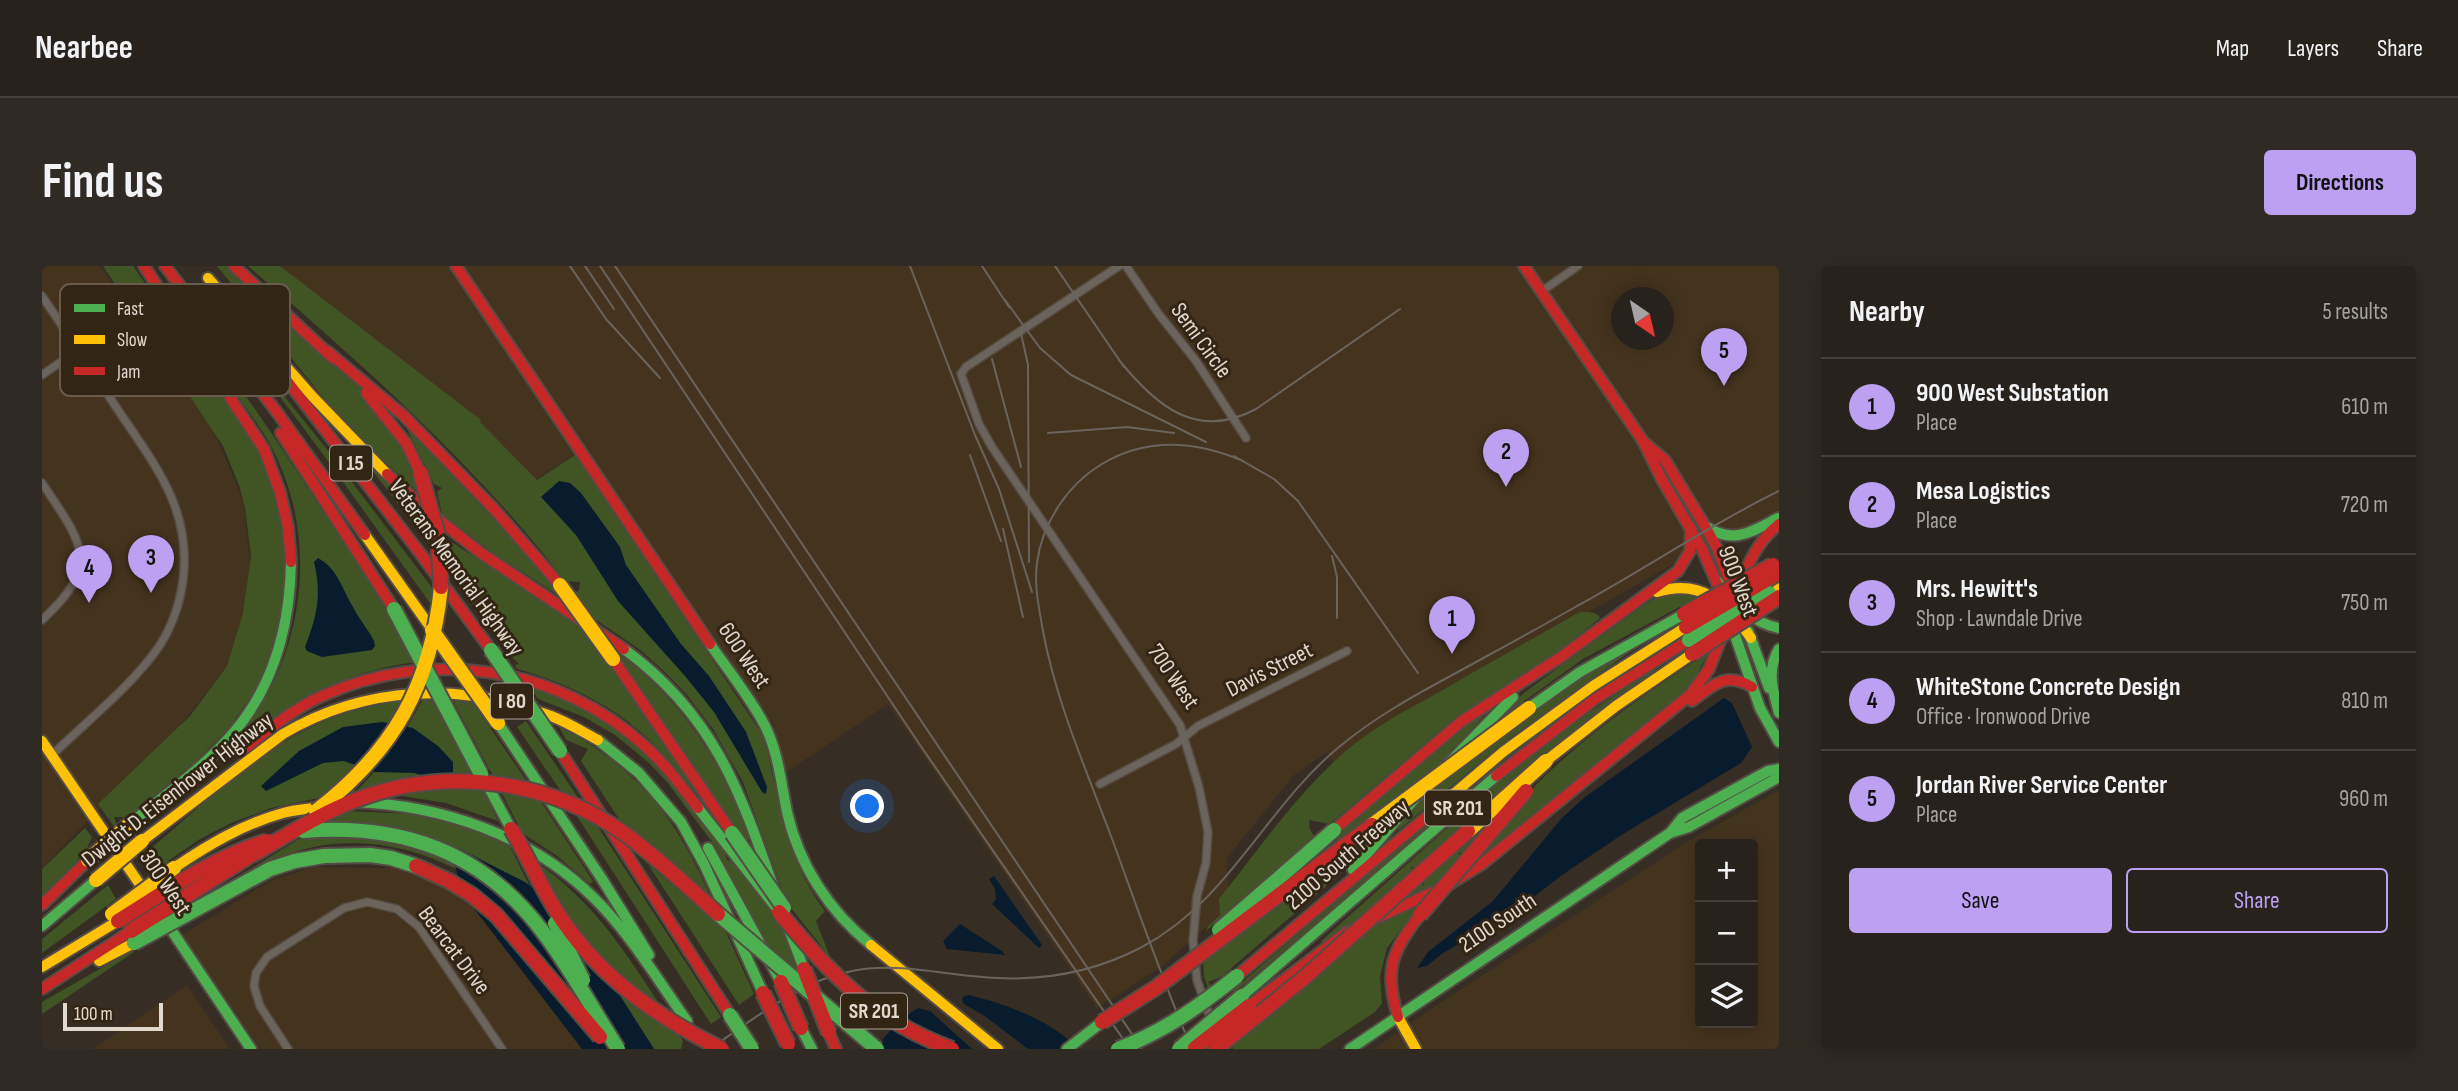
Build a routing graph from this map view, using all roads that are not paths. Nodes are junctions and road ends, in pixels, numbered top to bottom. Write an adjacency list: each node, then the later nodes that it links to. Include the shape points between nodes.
1 (144, 266): 11 (main road, bridge)
2 (165, 266): 12 (main road, I 15)
3 (199, 266): 10 (main road, Veterans Memorial Highway / I 15)
4 (234, 266): 15 (main road)
5 (456, 266): 85 (main road, 600 West, via 764,724 804,865 823,896 860,936)
6 (1119, 266): 46 (street, 700 West, via 961,374 992,447)
7 (1126, 266): 29 (street, Semi Circle, via 1196,360)
8 (1524, 266): 16 (main road, 900 West)
9 (1578, 266): 16 (street)
10 (208, 278): 13 (main road, Veterans Memorial Highway / I 15, bridge); 14 (main road, bridge)
11 (156, 284)
12 (179, 284)
13 (213, 284)
14 (213, 284)
15 (254, 284)
16 (1542, 291): 33 (main road, 900 West, via 1643,441 1665,460)
17 (42, 296): 19 (street)
18 (290, 317): 20 (main road)
19 (60, 323)
20 (327, 351): 57 (main road, bridge, via 404,416 560,585); 59 (main road, bridge, via 407,443 433,506 440,547 440,599 430,654 393,734 350,785)
21 (60, 362): 23 (street)
22 (290, 370): 82 (main road, bridge, via 408,493 491,560 621,644 682,701 718,749 739,791)
23 (42, 374)
24 (290, 384): 80 (main road, Veterans Memorial Highway / I 15, bridge, via 491,650)
25 (108, 396): 49 (street, via 169,488 183,530 178,605 159,645 138,673)
26 (228, 396): 60 (main road, bridge, via 268,458 286,513 292,571 284,633 272,668 236,729 210,756)
27 (264, 396): 28 (main road, I 15)
28 (275, 411): 55 (main road, bridge, via 281,435 394,609); 69 (main road, I 15, bridge, via 498,723 627,918)
29 (1246, 438)
30 (42, 483): 37 (street, via 74,532 80,559 71,590)
31 (1779, 518): 33 (main road, via 1726,538)
32 (1779, 524): 36 (main road, via 1752,555)
33 (1698, 527): 35 (main road, via 1686,562); 36 (main road, 900 West)
34 (1778, 578): 39 (main road, bridge); 39 (main road, bridge)
35 (1643, 599): 36 (main road, via 1678,587 1712,595); 42 (main road)
36 (1732, 606): 38 (main road, via 1760,624); 43 (main road, 900 West, via 1734,634); 44 (main road, 900 West, via 1751,638); 45 (main road, via 1703,679)
37 (42, 620)
38 (1779, 628)
39 (1688, 634): 50 (main road, via 1616,706); 63 (main road, 2100 South Freeway / SR 201, via 1603,680 1503,751); 67 (main road, 2100 South Freeway / SR 201, via 1482,787); 70 (main road, bridge, via 1580,672 1167,979)
40 (1779, 649): 44 (main road, via 1770,668)
41 (1347, 652): 46 (street, Davis Street, via 1198,726)
42 (1561, 657): 63 (main road, via 1499,709); 70 (main road, bridge, via 1452,728 1164,975)
43 (1752, 687): 45 (main road, via 1738,679 1723,680); 48 (main road, 900 West)
44 (1779, 713)
45 (1645, 733): 67 (main road, via 1467,874 1347,932)
46 (1185, 737): 54 (street, Davis Street); 91 (street, 700 West, via 1209,832 1197,895 1196,968 1208,1014)
47 (42, 741): 49 (main road, 300 West)
48 (1779, 742)
49 (52, 755): 72 (main road, 300 West)
50 (1548, 763): 68 (main road, bridge, via 1398,944 1389,965 1390,993); 90 (main road, bridge, via 1305,977)
51 (631, 764): 58 (main road, Dwight D. Eisenhower Highway / I 80, via 577,727 511,700 464,692 393,694 346,705 292,728); 71 (main road, Dwight D. Eisenhower Highway / I 80, bridge, via 687,831); 81 (main road, bridge, via 656,779 701,835 781,982)
52 (1779, 769): 56 (main road, 2100 South, via 1682,818)
53 (1779, 777): 56 (main road, 2100 South)
54 (1100, 784)
55 (511, 829): 77 (main road, bridge, via 580,975); 79 (main road, bridge, via 561,920 598,966 662,1018)
56 (1670, 833): 68 (main road, 2100 South)
57 (727, 836): 58 (main road, via 653,753 597,709 531,680 453,667 367,679 302,706 226,765); 84 (main road, SR 201, bridge, via 838,980 882,1016)
58 (147, 837): 62 (main road, Dwight D. Eisenhower Highway / I 80, bridge)
59 (252, 855): 64 (main road, bridge); 83 (main road, bridge, via 345,805 402,786 464,780 537,791 582,808 625,834)
60 (42, 905)
61 (115, 918): 65 (main road); 69 (main road, bridge, via 215,840 284,813 356,801 397,804 485,828 570,875 618,926); 76 (main road, bridge, via 242,847 334,828 408,836 470,864 502,888 529,916)
62 (42, 926)
63 (1290, 933): 87 (main road, 2100 South Freeway / SR 201, bridge, via 1201,1006 1150,1037)
64 (132, 937): 66 (main road); 75 (main road, bridge, via 282,865 324,856 391,858 450,881 496,915)
65 (42, 966)
66 (42, 990)
67 (1245, 1001): 88 (main road, 2100 South Freeway / SR 201, bridge); 89 (main road, bridge)
68 (1398, 1017): 92 (main road, 2100 South); 93 (main road)
69 (687, 1021): 78 (main road, I 15, bridge)
70 (1102, 1022): 86 (main road)
71 (789, 1047)
72 (251, 1049)
73 (288, 1049): 74 (street, Bearcat Drive, via 260,1006 254,986 256,973 267,957 344,908 367,902 403,912 419,927)
74 (502, 1049)
75 (610, 1049)
76 (618, 1049)
77 (624, 1049)
78 (707, 1049)
79 (722, 1049)
80 (752, 1049)
81 (811, 1049)
82 (836, 1049)
83 (877, 1049)
84 (952, 1049)
85 (998, 1049)
86 (1068, 1049)
87 (1118, 1049)
88 (1179, 1049)
89 (1194, 1049)
90 (1216, 1049)
91 (1224, 1049)
92 (1350, 1049)
93 (1416, 1049)

